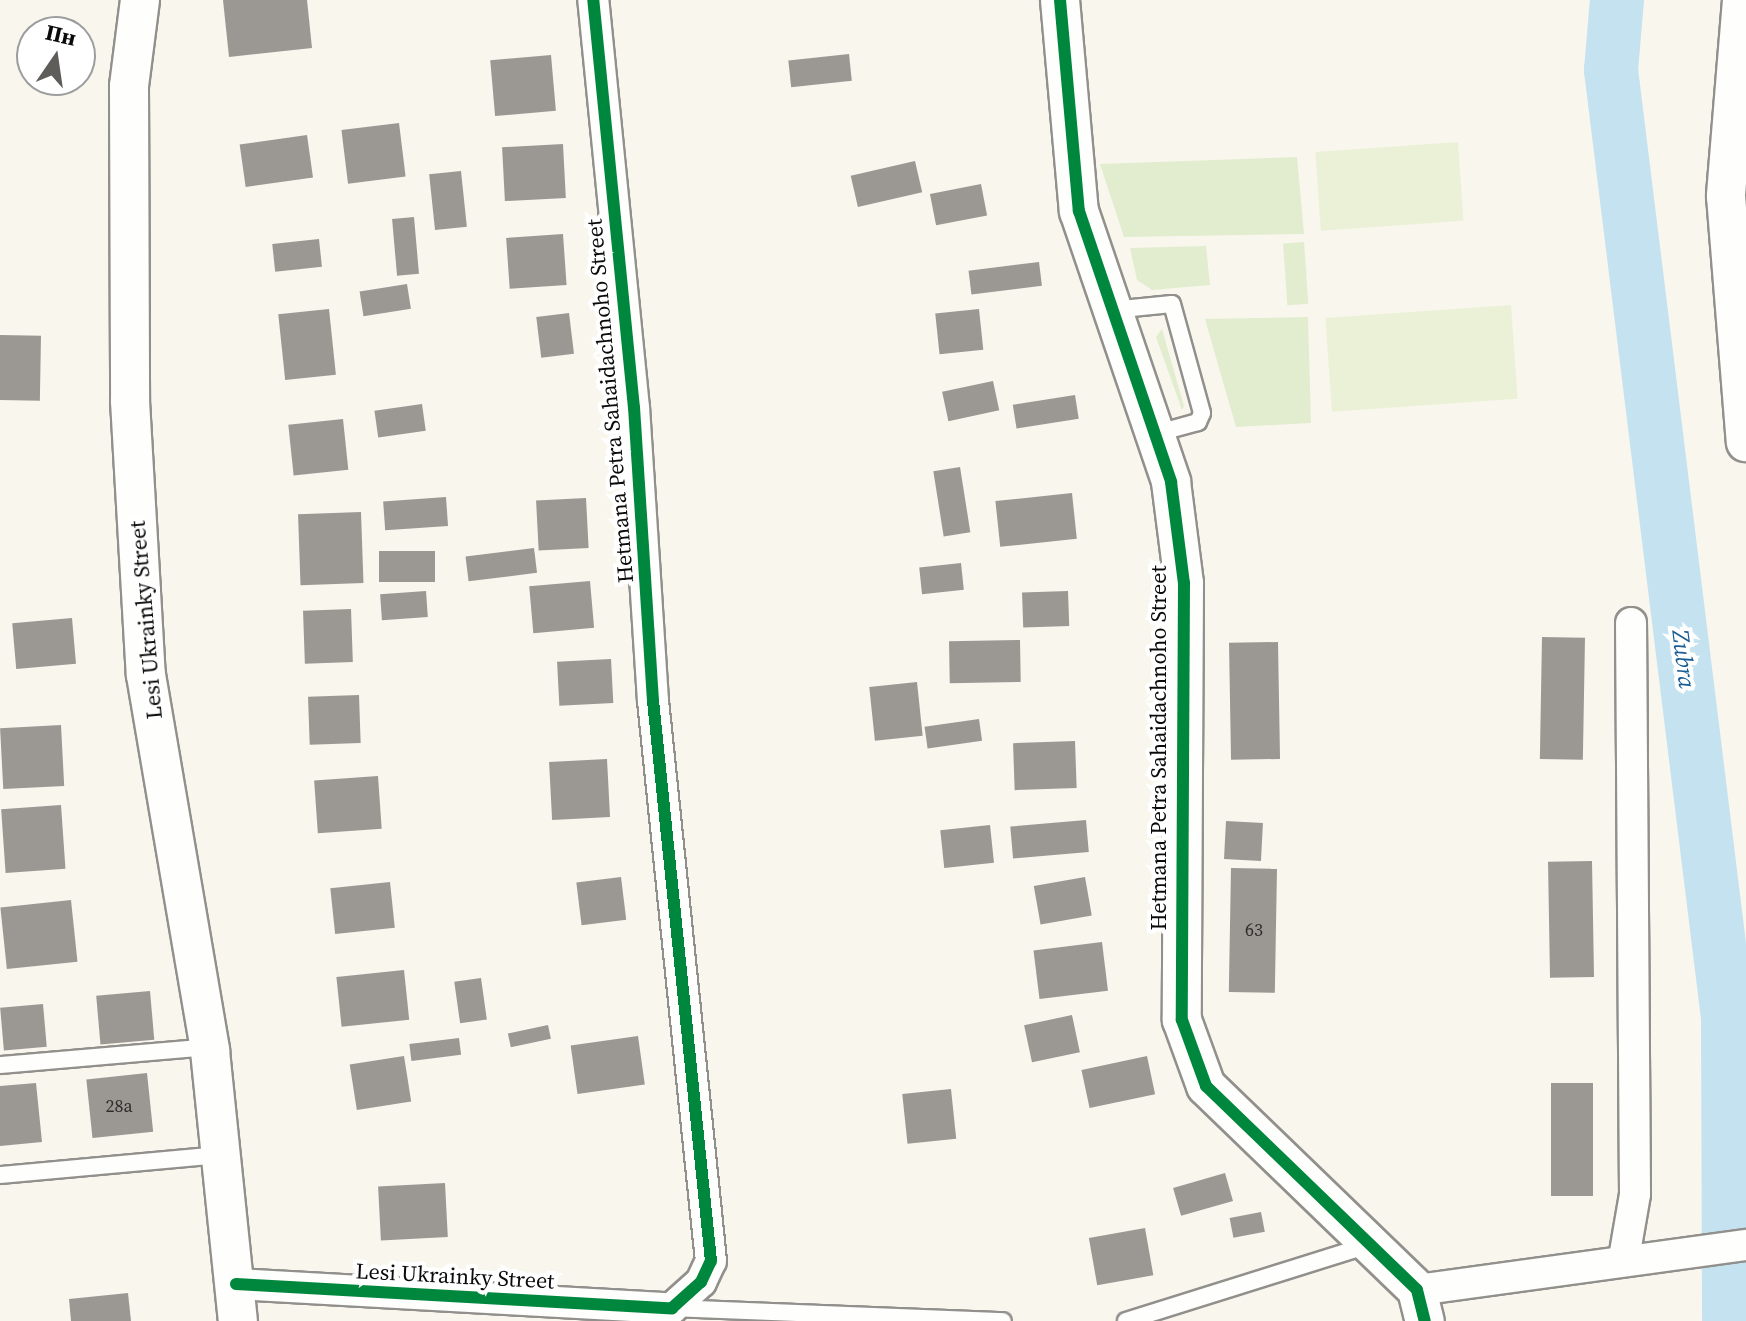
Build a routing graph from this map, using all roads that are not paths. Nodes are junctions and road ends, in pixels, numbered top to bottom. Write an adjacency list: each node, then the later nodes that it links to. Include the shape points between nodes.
1 (140, 0): 9 (street, Lesi Ukrainky Street, via 129,86 130,401 146,675)
2 (593, 0): 18 (street, Hetmana Petra Sahaidachnoho Street, via 634,408 653,701 713,1241 701,1282)
3 (1060, 0): 5 (street, Hetmana Petra Sahaidachnoho Street, via 1079,211)
4 (1742, 0): 7 (street, via 1726,196)
5 (1112, 310): 6 (street, Hetmana Petra Sahaidachnoho Street); 6 (lane, via 1172,304 1202,413 1198,422)
6 (1154, 434): 13 (street, Hetmana Petra Sahaidachnoho Street, via 1171,482 1184,583 1182,1020 1206,1086)
7 (1746, 442)
8 (1631, 623): 15 (street, via 1635,1194)
9 (209, 1047): 10 (lane); 11 (street, Lesi Ukrainky Street)
10 (0, 1065)
11 (222, 1154): 12 (lane); 16 (street, Lesi Ukrainky Street)
12 (0, 1175)
13 (1370, 1244): 17 (street, Hetmana Petra Sahaidachnoho Street); 21 (lane)
14 (1746, 1245): 15 (street)
15 (1624, 1258): 17 (street)
16 (236, 1284): 18 (street, Lesi Ukrainky Street); 19 (street, Lesi Ukrainky Street)
17 (1421, 1306)
18 (672, 1308): 20 (lane)
19 (238, 1321)
20 (1003, 1321)
21 (1126, 1321)

